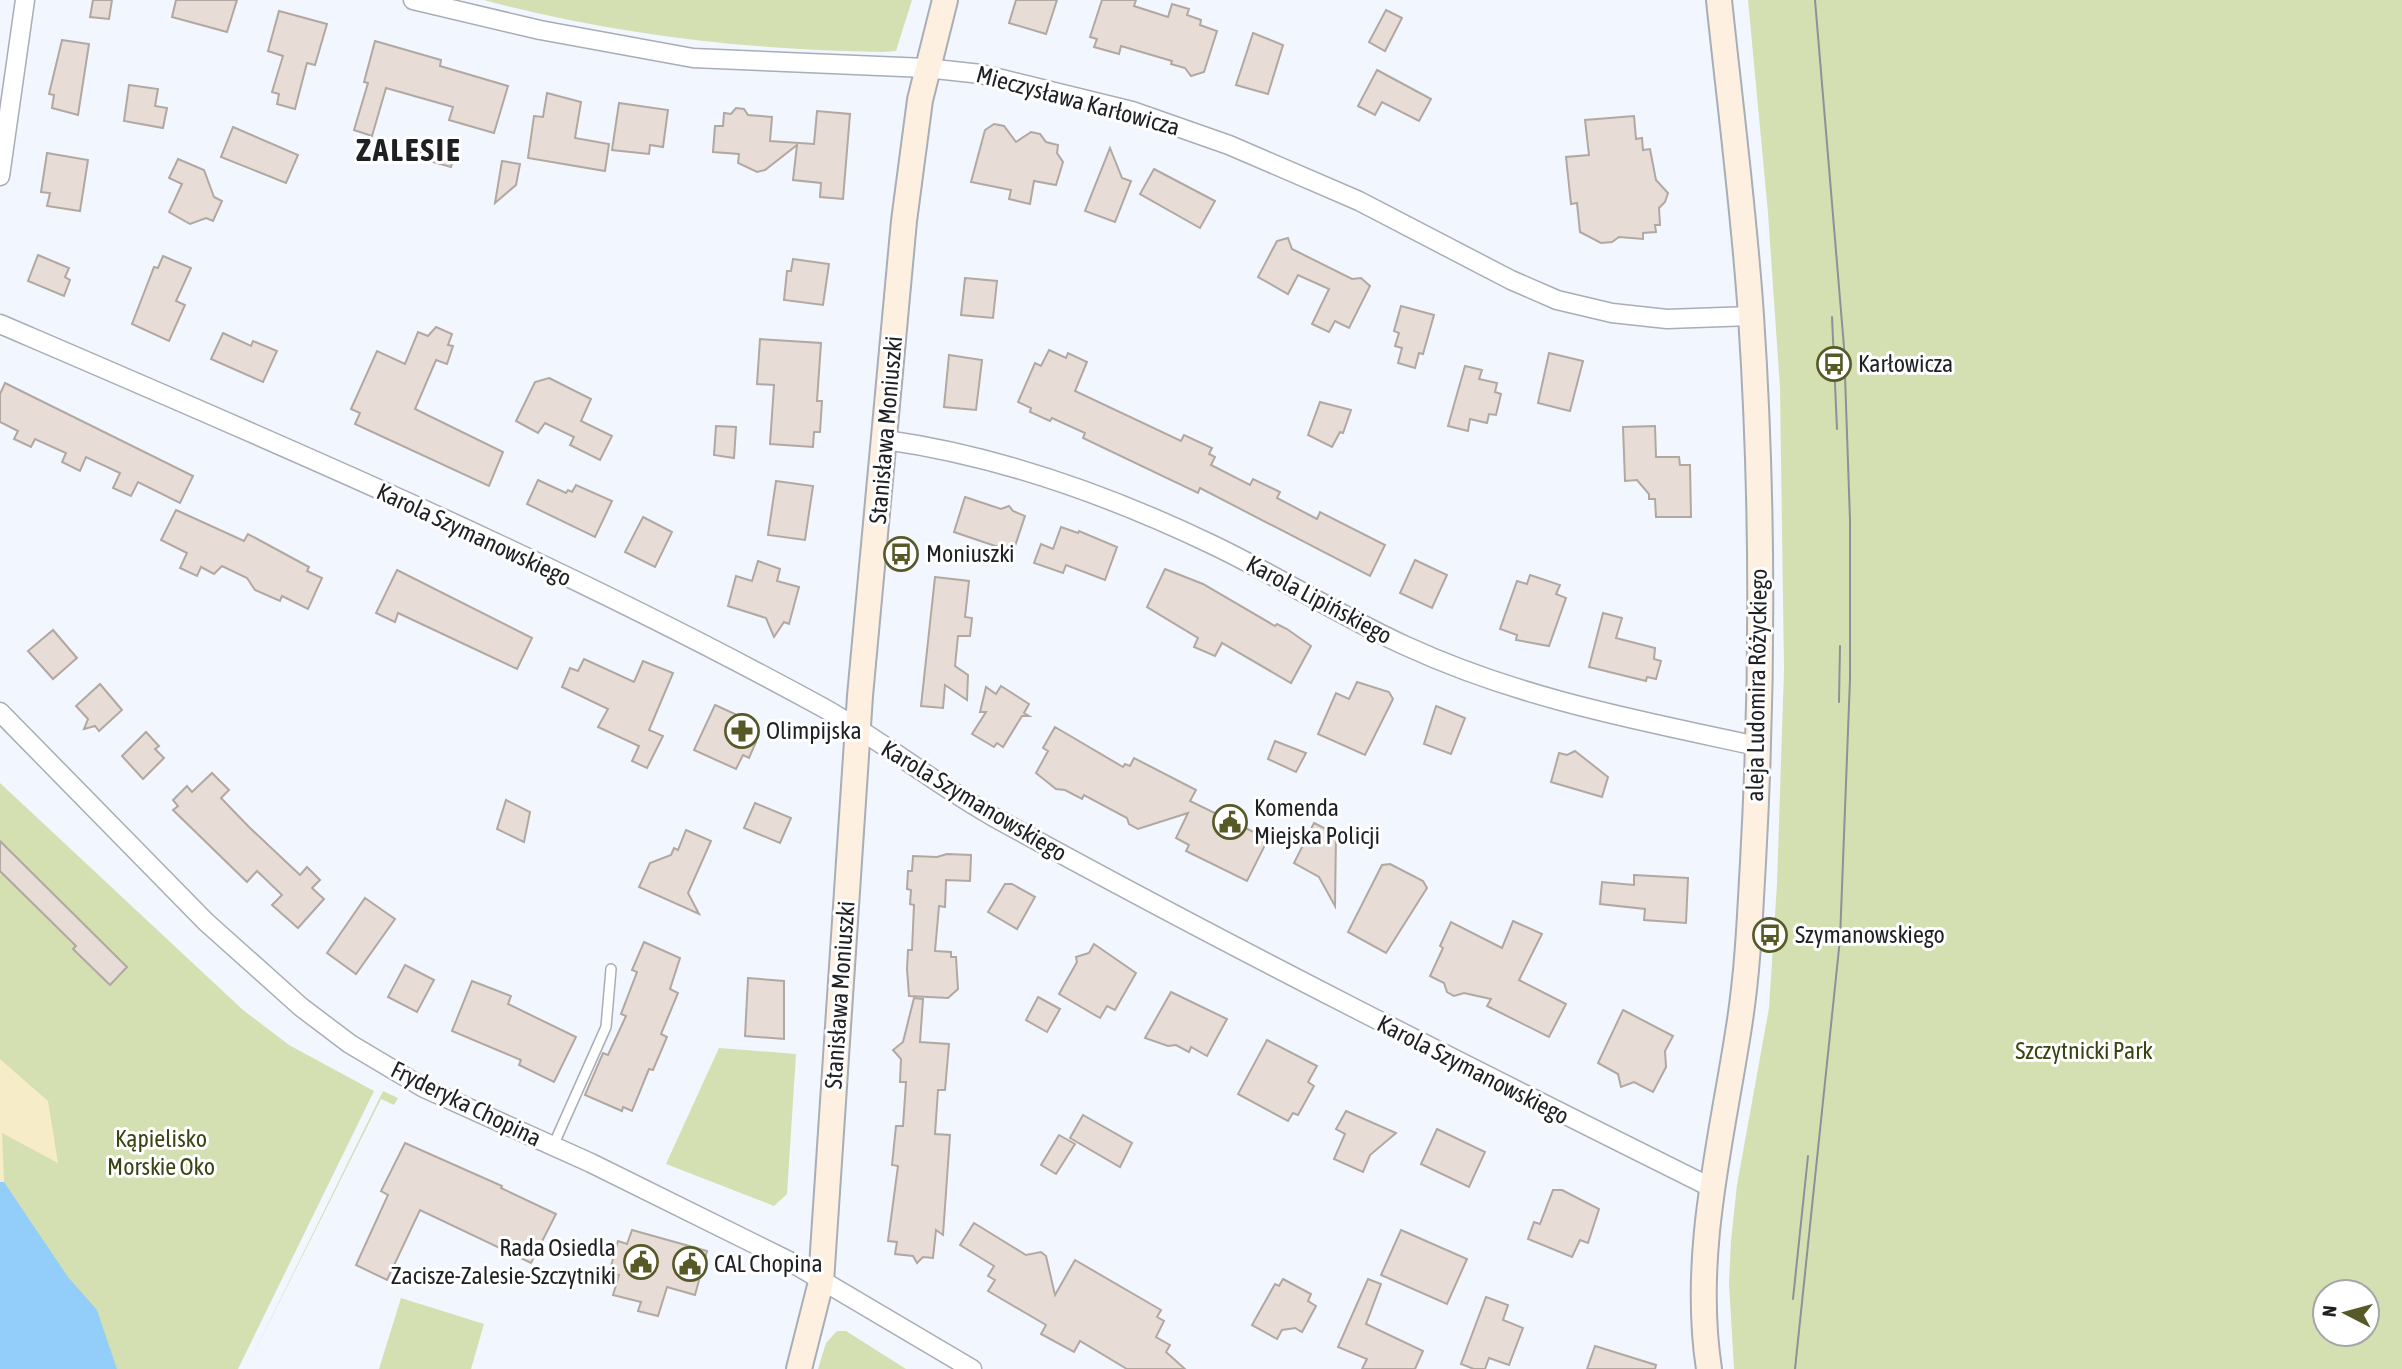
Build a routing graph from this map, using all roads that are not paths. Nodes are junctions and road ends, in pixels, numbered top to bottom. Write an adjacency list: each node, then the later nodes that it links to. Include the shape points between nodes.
1 (25, 0): 6 (street)
2 (413, 0): 5 (street, Mieczysława Karłowicza, via 540,30 693,58)
3 (945, 0): 5 (street, Stanisława Moniuszki)
4 (1719, 0): 7 (street, aleja Ludomira Różyckiego)
5 (926, 68): 7 (street, Mieczysława Karłowicza, via 981,74 1132,111 1229,145 1359,201 1557,300 1667,319); 9 (street, Stanisława Moniuszki, via 904,221)
6 (0, 176)
7 (1751, 316): 12 (street, aleja Ludomira Różyckiego, via 1759,517)
8 (0, 324): 11 (street, Karola Szymanowskiego, via 456,526 626,607 825,709)
9 (886, 440): 11 (street, Stanisława Moniuszki); 12 (street, Karola Lipińskiego, via 966,456 1106,497 1214,545 1406,646 1501,683 1587,711)
10 (0, 712): 14 (street, Fryderyka Chopina, via 206,922 301,1006 350,1044 424,1088)
11 (858, 732): 15 (street, Karola Szymanowskiego, via 994,818 1294,979); 16 (street, Stanisława Moniuszki)
12 (1757, 746): 15 (street, aleja Ludomira Różyckiego, via 1745,977)
13 (611, 969): 14 (lane, via 606,1027)
14 (553, 1146): 16 (street, Fryderyka Chopina, via 765,1249)
15 (1712, 1188): 19 (street, aleja Ludomira Różyckiego, via 1703,1287)
16 (821, 1282): 17 (street, Stanisława Moniuszki); 18 (street, Fryderyka Chopina)
17 (799, 1369)
18 (972, 1369)
19 (1709, 1369)

